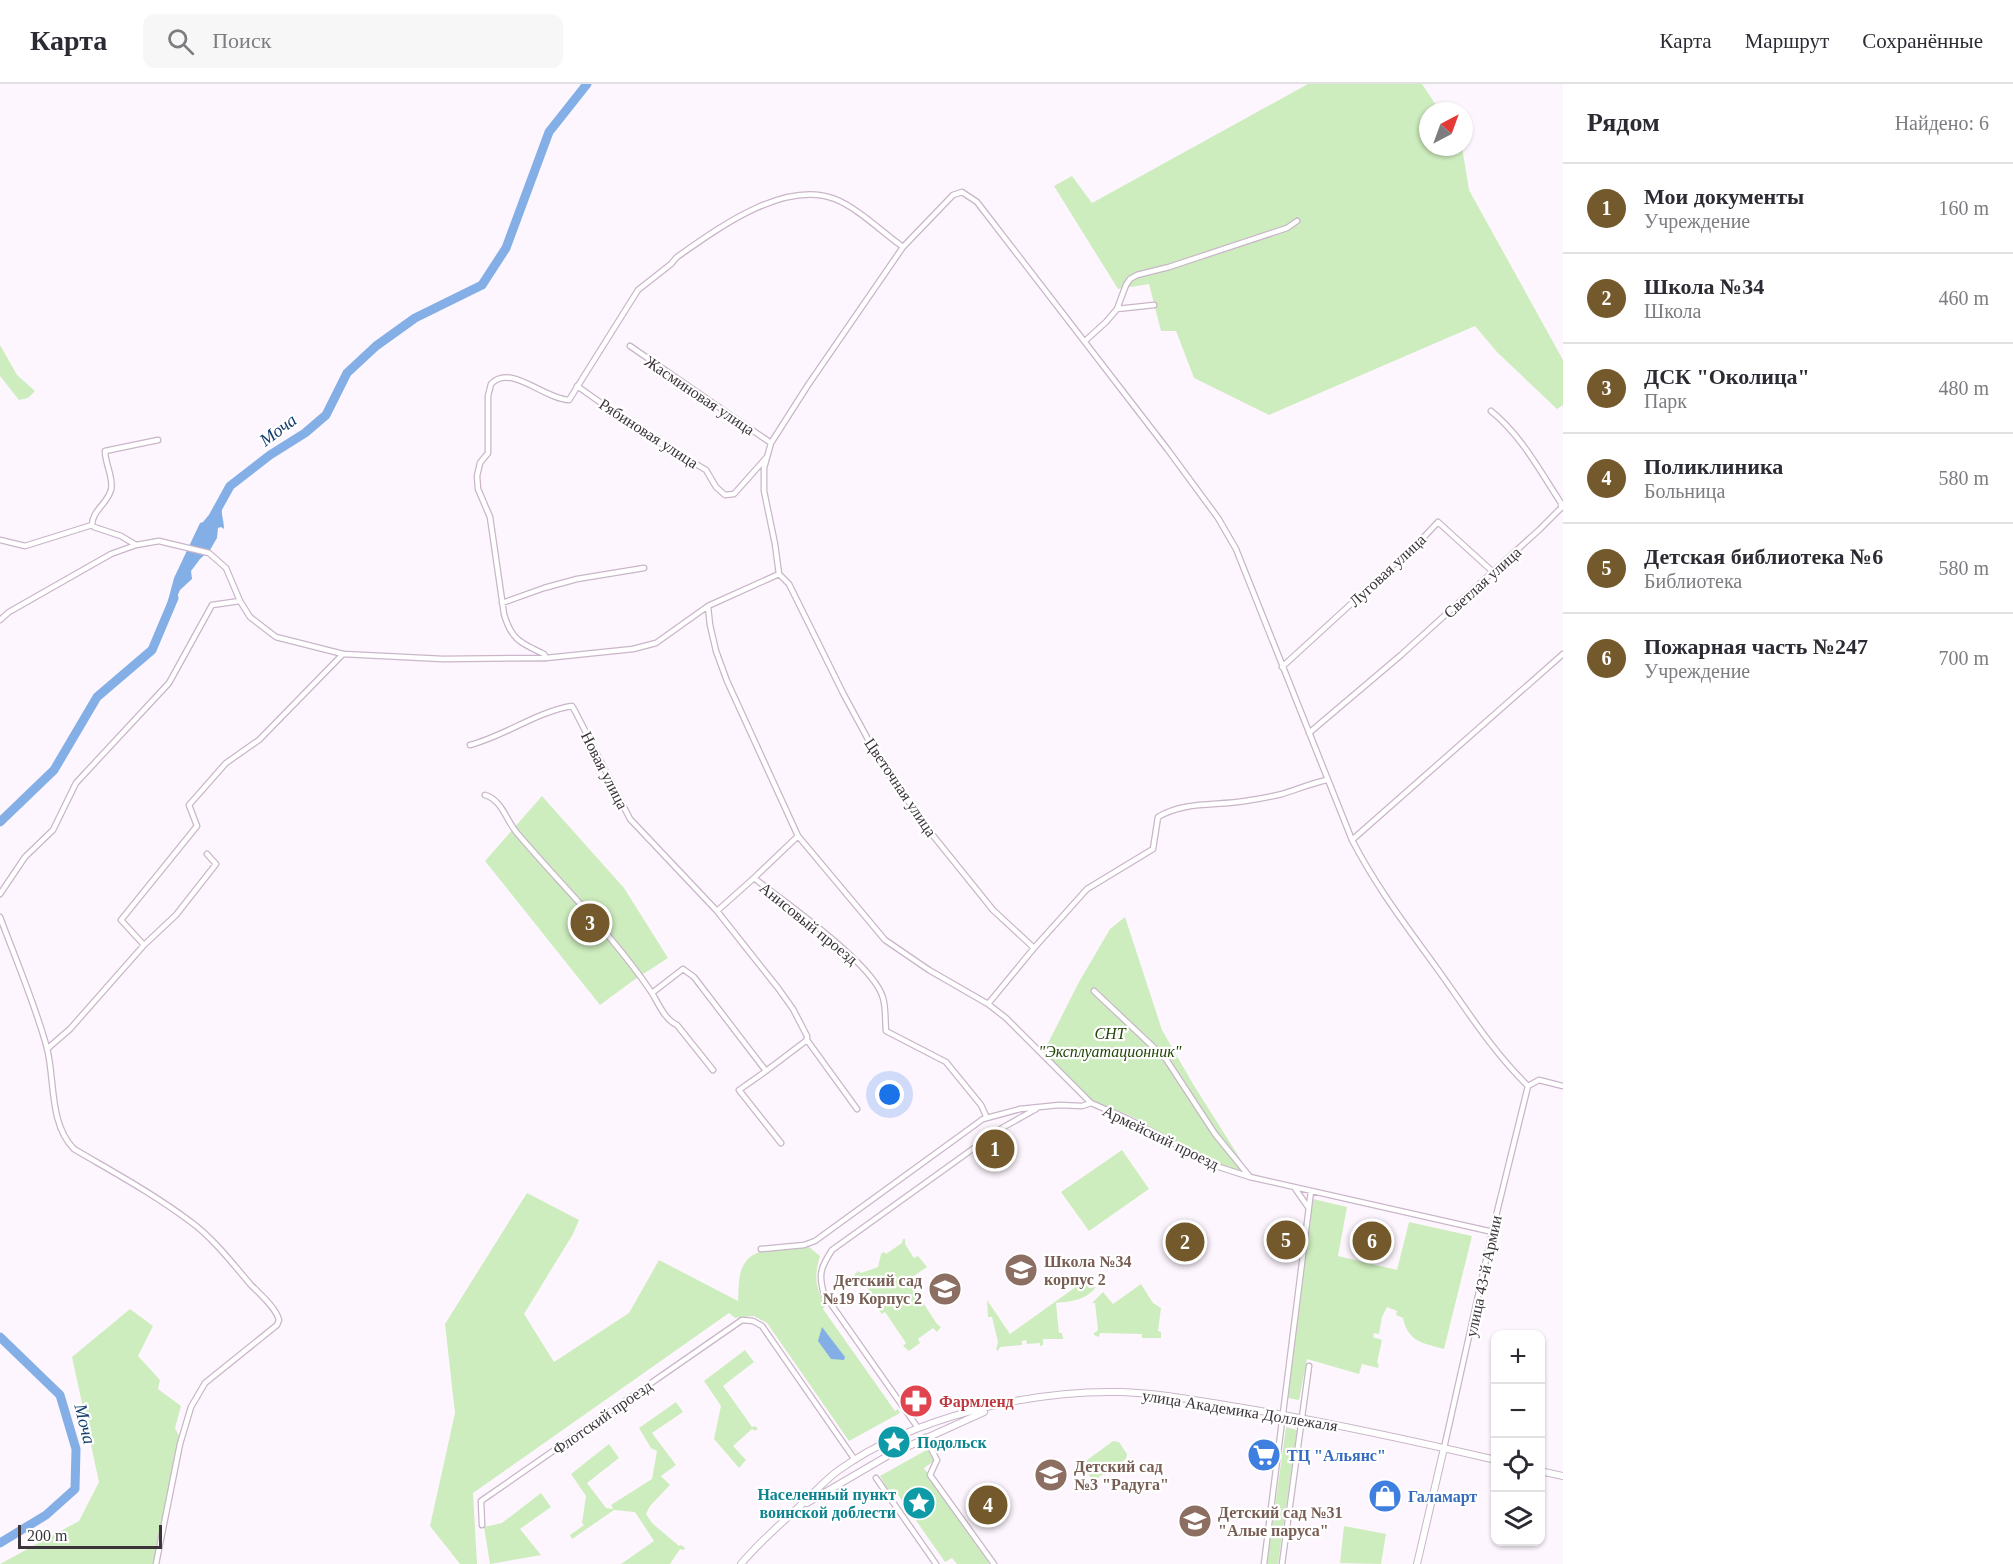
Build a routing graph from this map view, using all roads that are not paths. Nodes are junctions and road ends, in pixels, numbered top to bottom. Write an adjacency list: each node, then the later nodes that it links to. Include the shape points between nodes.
1 (1297, 221): 4 (street, via 1287,228 1137,275 1126,285)
2 (903, 248): 5 (street, via 953,195 962,192 977,202); 7 (street, via 852,209 819,194 758,206 677,256 638,290); 10 (street)
3 (1154, 305): 4 (street)
4 (1117, 309): 5 (street)
5 (1085, 341): 25 (street, via 1218,518 1236,549)
6 (630, 346): 10 (street, Жасминовая улица)
7 (577, 386): 11 (street, Рябиновая улица, via 648,436 706,470 725,495 734,494); 19 (street, via 566,400 549,396 514,377 501,376 491,384 489,453 480,463 477,476 490,517)
8 (1491, 411): 16 (street, Светлая улица, via 1531,456 1561,503 1561,508 1539,531)
9 (158, 440): 12 (street, via 105,451 112,488)
10 (771, 443): 11 (street)
11 (767, 458): 17 (street, via 764,491)
12 (92, 525): 13 (street, via 26,546); 14 (street)
13 (0, 540)
14 (136, 545): 18 (street, via 159,541 209,553 226,568); 21 (street, via 92,564)
15 (644, 568): 19 (street, via 577,579)
16 (1492, 571): 25 (street, Луговая улица, via 1438,522); 26 (street, Светлая улица)
17 (779, 574): 20 (street); 38 (street, Цветочная улица, via 789,584 888,774 993,910)
18 (240, 601): 22 (street, via 250,617 276,637); 34 (street, via 212,605 169,683 76,783 53,830 25,857)
19 (502, 603): 24 (street, via 513,636)
20 (708, 606): 24 (street, via 656,643); 30 (street, via 716,651 727,681)
21 (0, 620)
22 (344, 654): 24 (street, via 443,659); 37 (street, via 259,740 226,763 189,806 197,826 120,920)
23 (1563, 654): 31 (street)
24 (546, 658)
25 (1282, 667): 26 (street)
26 (1309, 733): 28 (street)
27 (470, 745): 35 (street, Новая улица, via 572,706 630,819)
28 (1327, 780): 31 (street); 38 (street, via 1252,800 1170,810 1158,817 1153,849 1087,889)
29 (485, 795): 40 (street, via 499,804 515,830 613,941)
30 (798, 836): 33 (street, Анисовый проезд); 41 (street, via 885,940)
31 (1352, 840): 46 (street, via 1393,909 1490,1043)
32 (207, 854): 37 (street, via 216,864 176,915)
33 (754, 878): 35 (street); 51 (street, Анисовый проезд, via 865,969 883,997 886,1031 946,1062)
34 (0, 894)
35 (717, 911): 42 (street, Новая улица, via 793,1009)
36 (0, 917): 43 (street)
37 (144, 945): 43 (street, via 70,1029)
38 (1034, 948): 41 (street)
39 (1094, 991): 53 (street, via 1167,1059 1215,1134)
40 (652, 993): 44 (street); 45 (street, via 683,969 694,977)
41 (988, 1004): 48 (street, via 1016,1027)
42 (807, 1040): 45 (street); 50 (street, Новая улица)
43 (47, 1049): 79 (street, via 65,1140 192,1223 278,1315 277,1325 204,1383 191,1407)
44 (713, 1070)
45 (766, 1071): 52 (street, via 739,1090)
46 (1528, 1086): 47 (street, via 1539,1080); 57 (street, улица 43-й Армии)
47 (1563, 1086)
48 (1091, 1104): 49 (street, Армейский проезд); 53 (street, Армейский проезд, via 1128,1119 1216,1166)
49 (1039, 1107): 51 (street); 64 (street, Армейский проезд, via 1002,1128 832,1250 823,1264 820,1280 824,1294)
50 (857, 1109)
51 (987, 1118): 58 (street, via 815,1241)
52 (781, 1143)
53 (1250, 1177): 54 (street, Армейский проезд)
54 (1294, 1187): 55 (street, Армейский проезд); 56 (street)
55 (1311, 1191): 56 (street); 57 (street, Армейский проезд)
56 (1308, 1207): 61 (street)
57 (1493, 1232): 67 (street, улица 43-й Армии)
58 (761, 1249)
59 (1309, 1366): 62 (street)
60 (998, 1406): 61 (main road, улица Академика Доллежаля, via 1036,1398 1122,1392); 63 (main road, улица Академика Доллежаля); 65 (main road, улица Академика Доллежаля)
61 (1282, 1414): 62 (main road, улица Академика Доллежаля); 83 (street)
62 (1302, 1418): 67 (main road, улица Академика Доллежаля); 84 (street)
63 (941, 1419): 64 (main road, улица Академика Доллежаля); 65 (main road)
64 (918, 1428): 70 (main road, улица Академика Доллежаля)
65 (945, 1428): 66 (main road, улица Академика Доллежаля)
66 (925, 1437): 76 (main road, улица Академика Доллежаля); 82 (street, via 937,1460 930,1475)
67 (1444, 1448): 68 (main road, улица Академика Доллежаля); 71 (main road, улица 43-й Армии)
68 (1458, 1451): 69 (main road, улица Академика Доллежаля); 71 (main road, via 1447,1456)
69 (1491, 1459)
70 (855, 1460): 72 (main road, улица Академика Доллежаля); 78 (street, Флотский проезд, via 762,1326 742,1320 480,1502)
71 (1440, 1467): 85 (main road, улица 43-й Армии)
72 (838, 1471): 76 (main road); 77 (main road, улица Академика Доллежаля)
73 (1545, 1472): 74 (main road)
74 (1563, 1476)
75 (876, 1478): 81 (street)
76 (843, 1483): 77 (main road, улица Академика Доллежаля)
77 (797, 1509): 80 (main road, улица Академика Доллежаля)
78 (482, 1525)
79 (156, 1564)
80 (741, 1564)
81 (936, 1564)
82 (994, 1564)
83 (1264, 1564)
84 (1282, 1564)
85 (1417, 1564)

